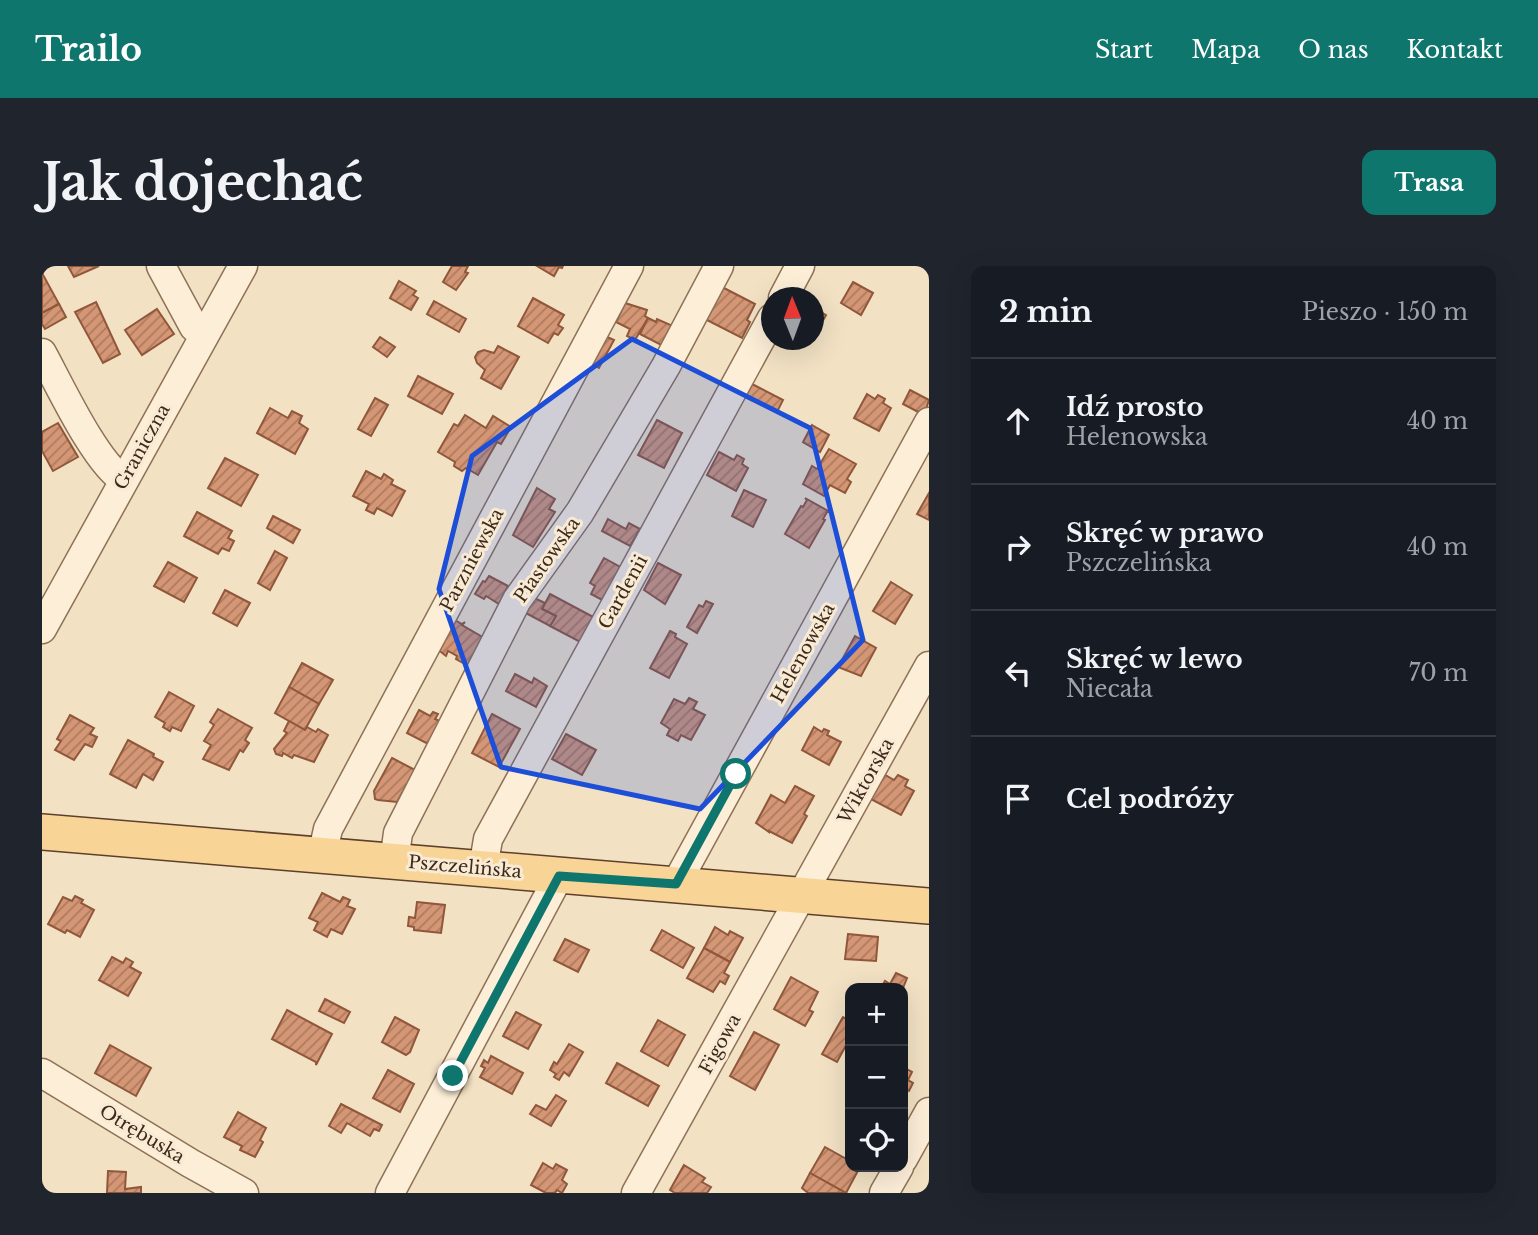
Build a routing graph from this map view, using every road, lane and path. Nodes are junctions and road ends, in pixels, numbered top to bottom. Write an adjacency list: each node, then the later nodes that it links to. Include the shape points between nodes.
1 (160, 266): 7 (street, via 194,327)
2 (243, 266): 7 (street, Graniczna)
3 (629, 266): 15 (street, Parzniewska, via 328,829)
4 (719, 266): 16 (street, Piastowska, via 580,512 517,600 398,832)
5 (800, 266): 6 (street)
6 (789, 287)
7 (204, 335): 11 (street, Graniczna)
8 (761, 338): 17 (street, Gardenii, via 488,839)
9 (42, 353): 11 (street, via 100,457)
10 (929, 422): 19 (street, Helenowska)
11 (124, 480): 12 (street, Graniczna)
12 (42, 629)
13 (929, 666): 20 (street, Wiktorska)
14 (42, 832): 15 (main road, Pszczelińska)
15 (323, 856): 16 (main road, Pszczelińska)
16 (394, 862): 17 (main road, Pszczelińska)
17 (483, 869): 18 (main road, Pszczelińska)
18 (559, 876): 19 (main road, Pszczelińska); 27 (street)
19 (676, 884): 20 (main road, Pszczelińska)
20 (803, 896): 21 (main road, Pszczelińska); 28 (street, Figowa)
21 (929, 906)
22 (42, 1073): 26 (street, Otrębuska)
23 (929, 1112): 24 (street)
24 (908, 1150)
25 (896, 1172): 29 (street)
26 (244, 1193)
27 (390, 1193)
28 (636, 1193)
29 (884, 1193)

